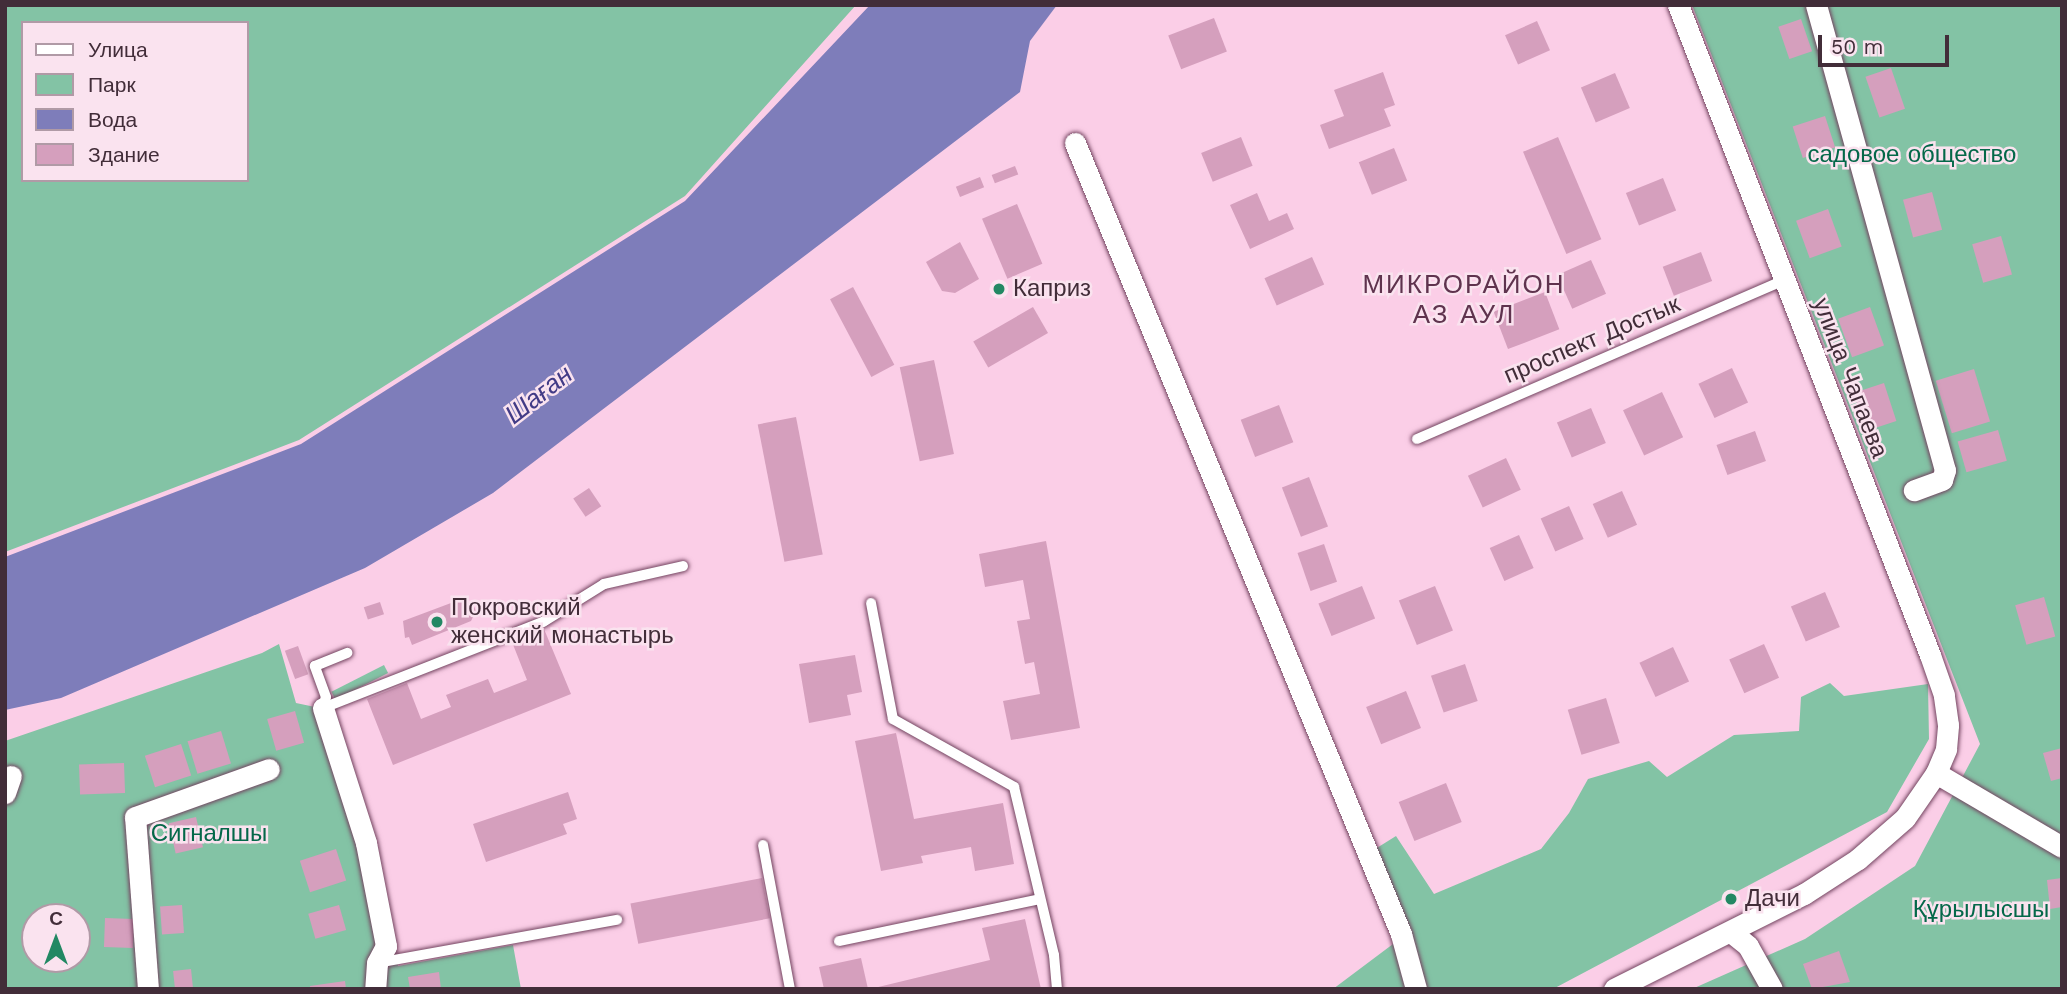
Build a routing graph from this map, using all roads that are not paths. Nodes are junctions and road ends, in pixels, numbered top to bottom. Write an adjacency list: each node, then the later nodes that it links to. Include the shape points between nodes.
1 (1678, 5): 4 (street, улица Чапаева)
2 (1816, 5): 6 (street, via 1945,470 1942,480)
3 (1074, 143): 24 (street, via 1401,934)
4 (1784, 280): 5 (lane, проспект Достык); 12 (street, улица Чапаева, via 1944,695 1946,749)
5 (1417, 439)
6 (1914, 490)
7 (683, 566): 10 (lane, via 604,584 543,622)
8 (871, 603): 15 (lane, via 893,719 1014,788)
9 (348, 653): 10 (lane, via 315,667 326,697)
10 (323, 708): 19 (street, via 366,843 386,946)
11 (269, 769): 20 (street, via 135,817)
12 (1936, 773): 14 (street); 17 (street, улица Чапаева, via 1905,818 1858,859)
13 (763, 845): 22 (lane)
14 (2062, 847)
15 (1040, 899): 18 (lane); 23 (lane)
16 (617, 920): 19 (lane)
17 (1731, 932): 25 (street, улица Чапаева); 26 (street, via 1748,946)
18 (839, 941)
19 (377, 963): 21 (street)
20 (148, 989)
21 (375, 989)
22 (790, 989)
23 (1057, 989)
24 (1416, 989)
25 (1614, 989)
26 (1772, 989)

